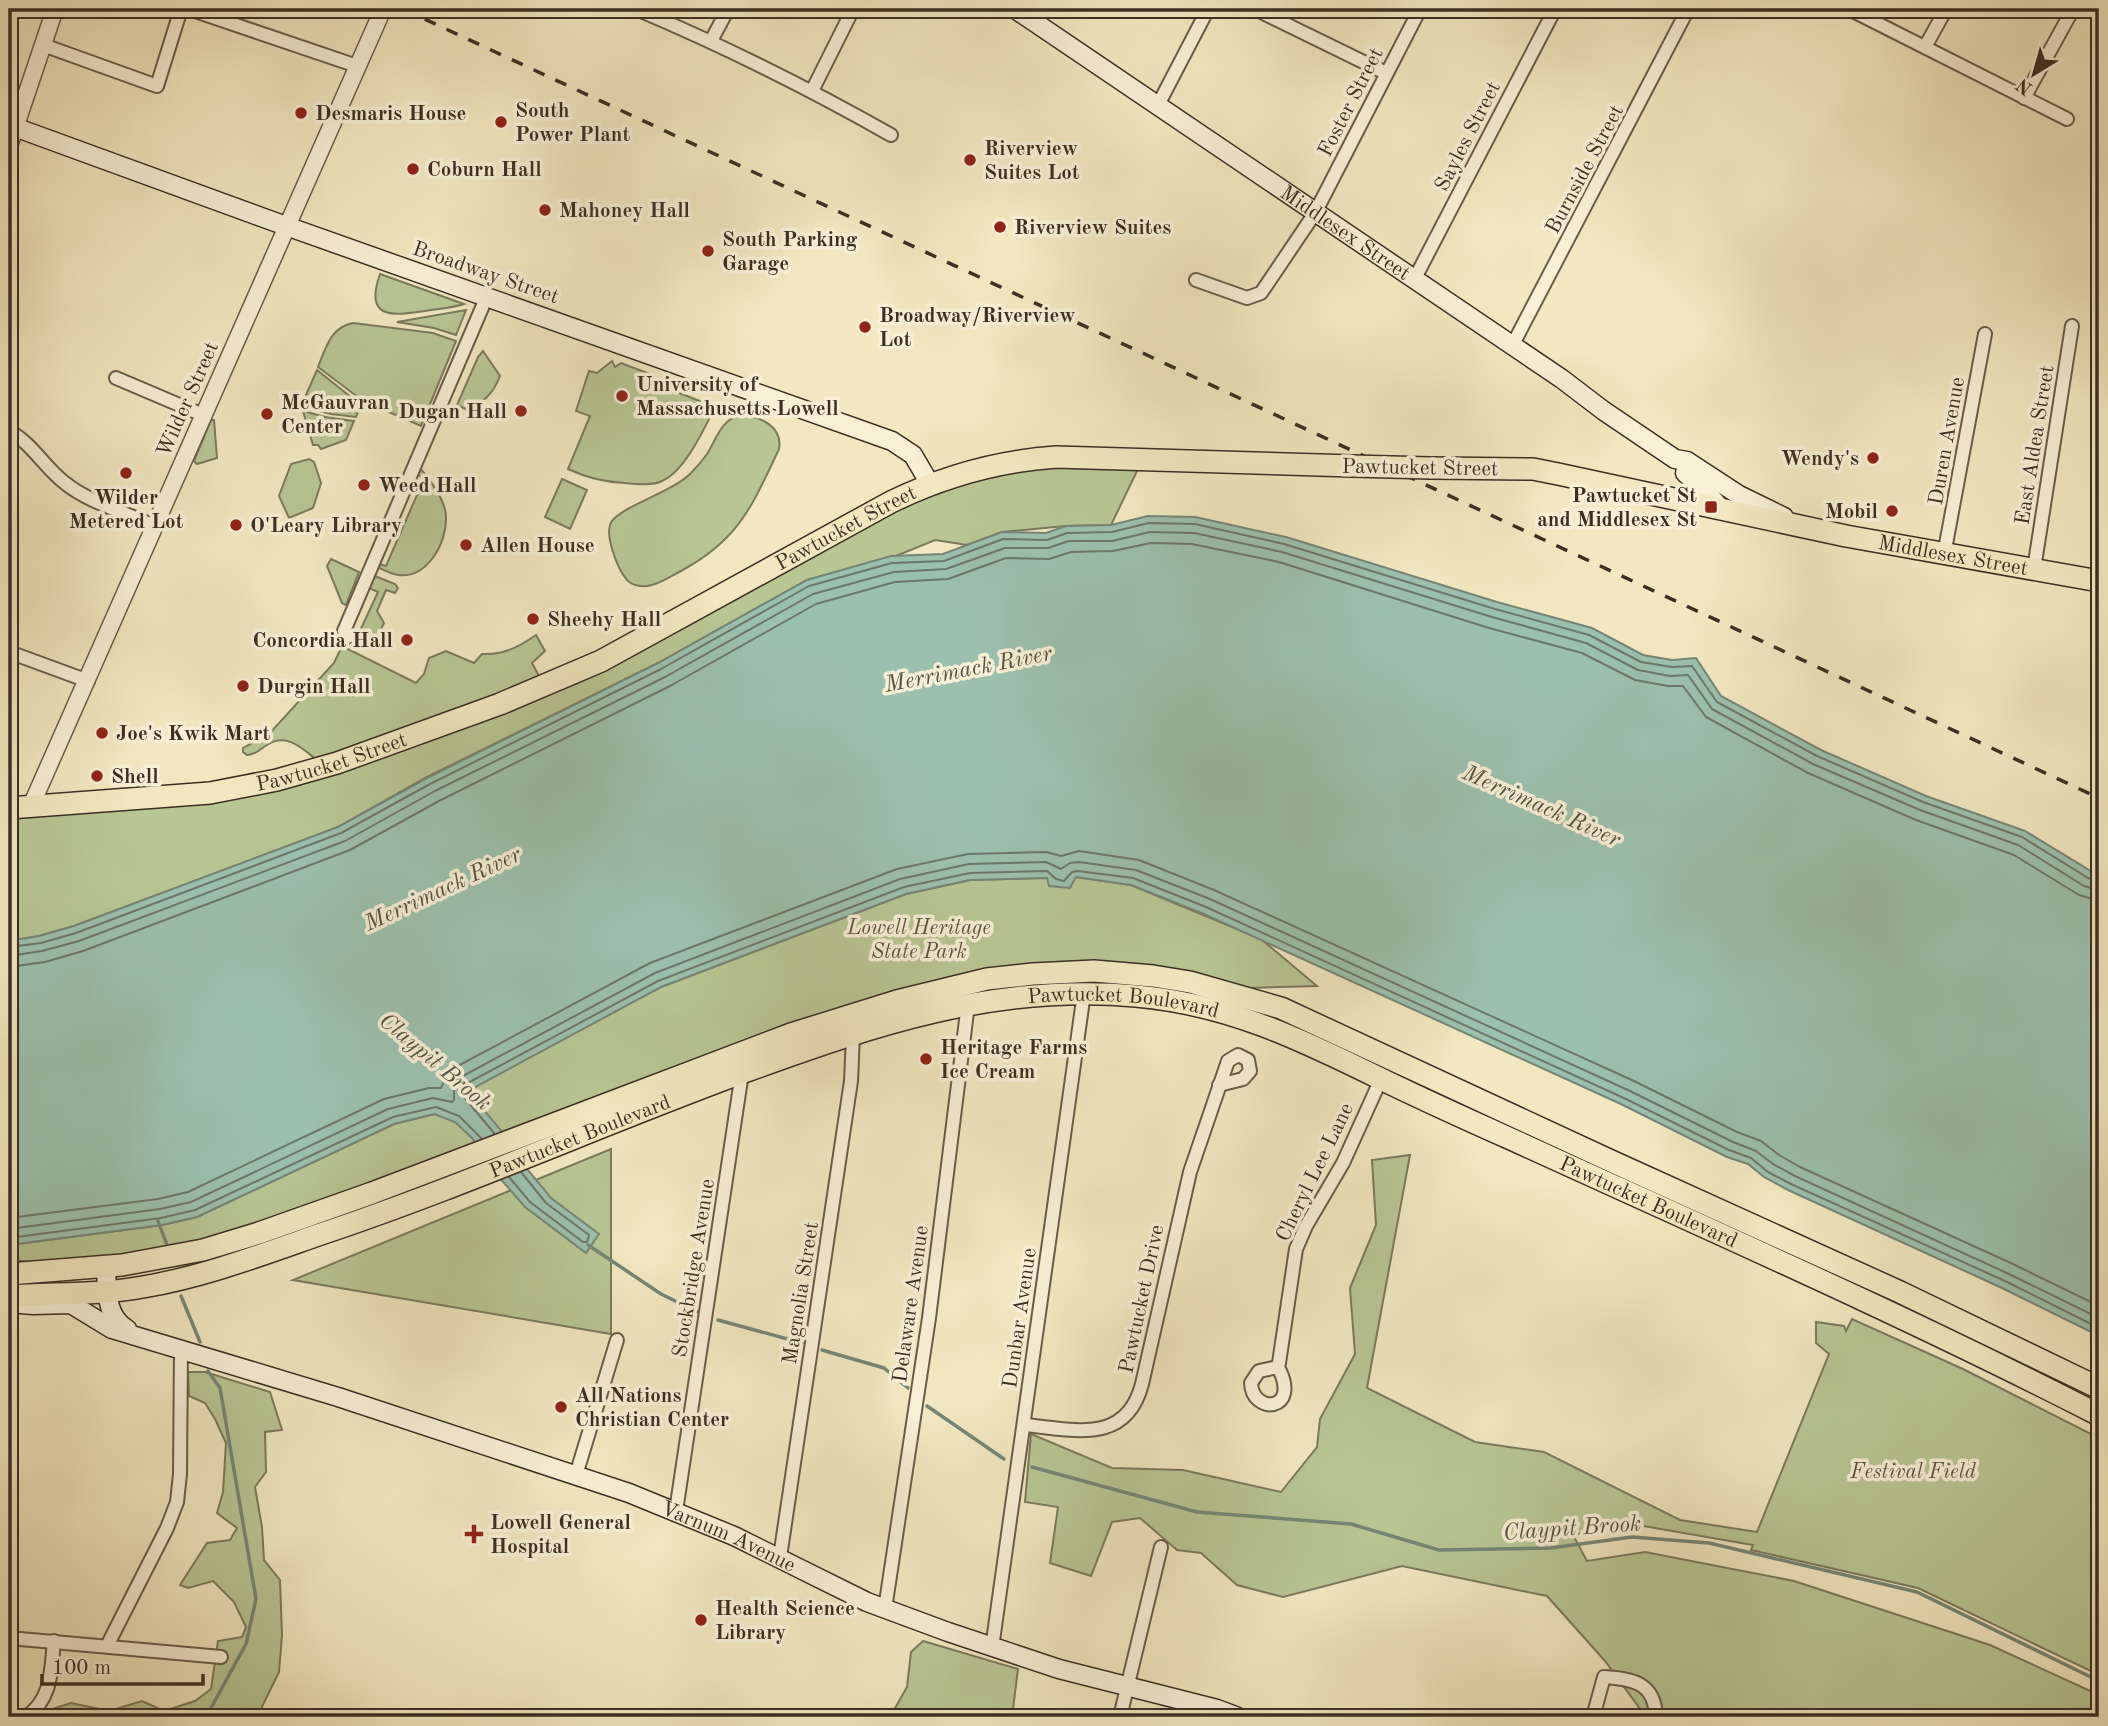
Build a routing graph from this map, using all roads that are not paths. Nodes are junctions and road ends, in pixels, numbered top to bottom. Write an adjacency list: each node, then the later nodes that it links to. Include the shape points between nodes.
1 (55, 9): 18 (street)
2 (181, 9): 18 (street, via 157,86)
3 (189, 9): 20 (street)
4 (636, 9): 17 (street)
5 (728, 9): 17 (street)
6 (853, 9): 22 (street)
7 (1015, 9): 24 (main road, Middlesex Street)
8 (1208, 9): 24 (street)
9 (1255, 9): 21 (street)
10 (1420, 9): 21 (street, Foster Street)
11 (1555, 9): 32 (street, Sayles Street)
12 (1688, 9): 36 (street, Burnside Street)
13 (1849, 9): 19 (street)
14 (1946, 9): 19 (street)
15 (2073, 9): 23 (street)
16 (380, 15): 20 (street, Wilder Street)
17 (711, 41): 22 (street)
18 (43, 45): 26 (street)
19 (1926, 47): 23 (street)
20 (356, 66): 30 (street, Wilder Street)
21 (1386, 73): 29 (street, Foster Street)
22 (812, 91): 27 (street)
23 (2024, 98): 25 (street)
24 (1158, 105): 29 (main road, Middlesex Street)
25 (2067, 119)
26 (12, 126): 28 (street); 30 (main road, Broadway Street)
27 (891, 135)
28 (9, 146)
29 (1315, 213): 31 (street, Foster Street, via 1254,298); 32 (main road, Middlesex Street)
30 (285, 226): 33 (main road, Broadway Street); 38 (street, Wilder Street)
31 (1196, 280)
32 (1414, 281): 36 (main road, Middlesex Street)
33 (487, 296): 41 (main road, Broadway Street, via 892,441 913,455); 48 (street, via 344,631)
34 (2072, 327): 46 (street, East Aldea Street)
35 (1985, 334): 45 (street, Duren Avenue)
36 (1512, 346): 40 (main road, Middlesex Street)
37 (117, 378): 38 (street)
38 (203, 415): 43 (street, Wilder Street)
39 (9, 432): 43 (street, via 26,442 68,486)
40 (1675, 459): 42 (main road, Middlesex Street, via 1679,469); 44 (main road, Middlesex Street, via 1687,461 1739,495)
41 (930, 484): 42 (main road, Pawtucket Street, bridge, via 990,466 1056,457 1533,470); 51 (main road, Pawtucket Street, via 601,661 428,731 337,763 244,787)
42 (1722, 510): 44 (main road, Middlesex Street)
43 (154, 526): 50 (street, Wilder Street)
44 (1806, 527): 45 (main road, Middlesex Street)
45 (1944, 555): 46 (main road, Middlesex Street)
46 (2034, 569): 47 (main road, Middlesex Street)
47 (2099, 581)
48 (348, 637)
49 (9, 652): 50 (street)
50 (88, 681): 51 (street, Wilder Street)
51 (31, 806): 52 (main road, Pawtucket Street)
52 (9, 808)
53 (1084, 993): 54 (main road, Pawtucket Boulevard); 57 (main road, Pawtucket Boulevard, via 1163,999 1222,1012 1296,1037); 71 (street, Dunbar Avenue)
54 (968, 1004): 55 (main road, Pawtucket Boulevard); 76 (street, Delaware Avenue, via 929,1318)
55 (853, 1035): 56 (main road, Pawtucket Boulevard); 75 (street, Magnolia Street, via 851,1082)
56 (742, 1073): 61 (main road, Pawtucket Boulevard, via 358,1222 231,1265 163,1283); 73 (street, Stockbridge Avenue)
57 (1381, 1079): 68 (street, Cheryl Lee Lane, via 1343,1163 1296,1249); 70 (main road, Pawtucket Boulevard, via 1789,1264)
58 (1220, 1085): 71 (street, Pawtucket Drive, via 1187,1182 1136,1404 1123,1419 1106,1428)
59 (106, 1266): 60 (main road); 61 (main road, Varnum Avenue); 69 (main road, Pawtucket Boulevard, via 216,1246 373,1193 791,1034 962,984 1064,972 1153,976 1250,997 1310,1020)
60 (9, 1274)
61 (107, 1290): 62 (main road); 64 (main road, via 96,1304); 65 (main road, Varnum Avenue, via 112,1316)
62 (9, 1296)
63 (9, 1303): 64 (main road, Varnum Avenue, via 71,1304)
64 (96, 1318): 65 (main road, Varnum Avenue, via 111,1329)
65 (136, 1335): 67 (main road, Varnum Avenue)
66 (617, 1340): 72 (street)
67 (181, 1348): 72 (main road, Varnum Avenue); 79 (street, via 177,1502)
68 (1278, 1367)
69 (2099, 1388)
70 (2099, 1415)
71 (1024, 1425): 80 (street, Dunbar Avenue)
72 (576, 1475): 73 (main road, Varnum Avenue)
73 (676, 1511): 75 (main road, Varnum Avenue)
74 (1161, 1547): 82 (street)
75 (780, 1557): 76 (main road, Varnum Avenue)
76 (885, 1609): 80 (main road, Varnum Avenue)
77 (9, 1638): 78 (street)
78 (54, 1642): 79 (street); 83 (street, via 47,1693)
79 (107, 1646): 81 (street)
80 (992, 1648): 82 (main road, Varnum Avenue)
81 (221, 1657)
82 (1126, 1686): 84 (street); 85 (main road, Varnum Avenue)
83 (26, 1717)
84 (1120, 1717)
85 (1238, 1717)
86 (1593, 1717): 87 (street, via 1604,1677 1632,1679 1642,1686 1653,1698)
87 (1656, 1717)

